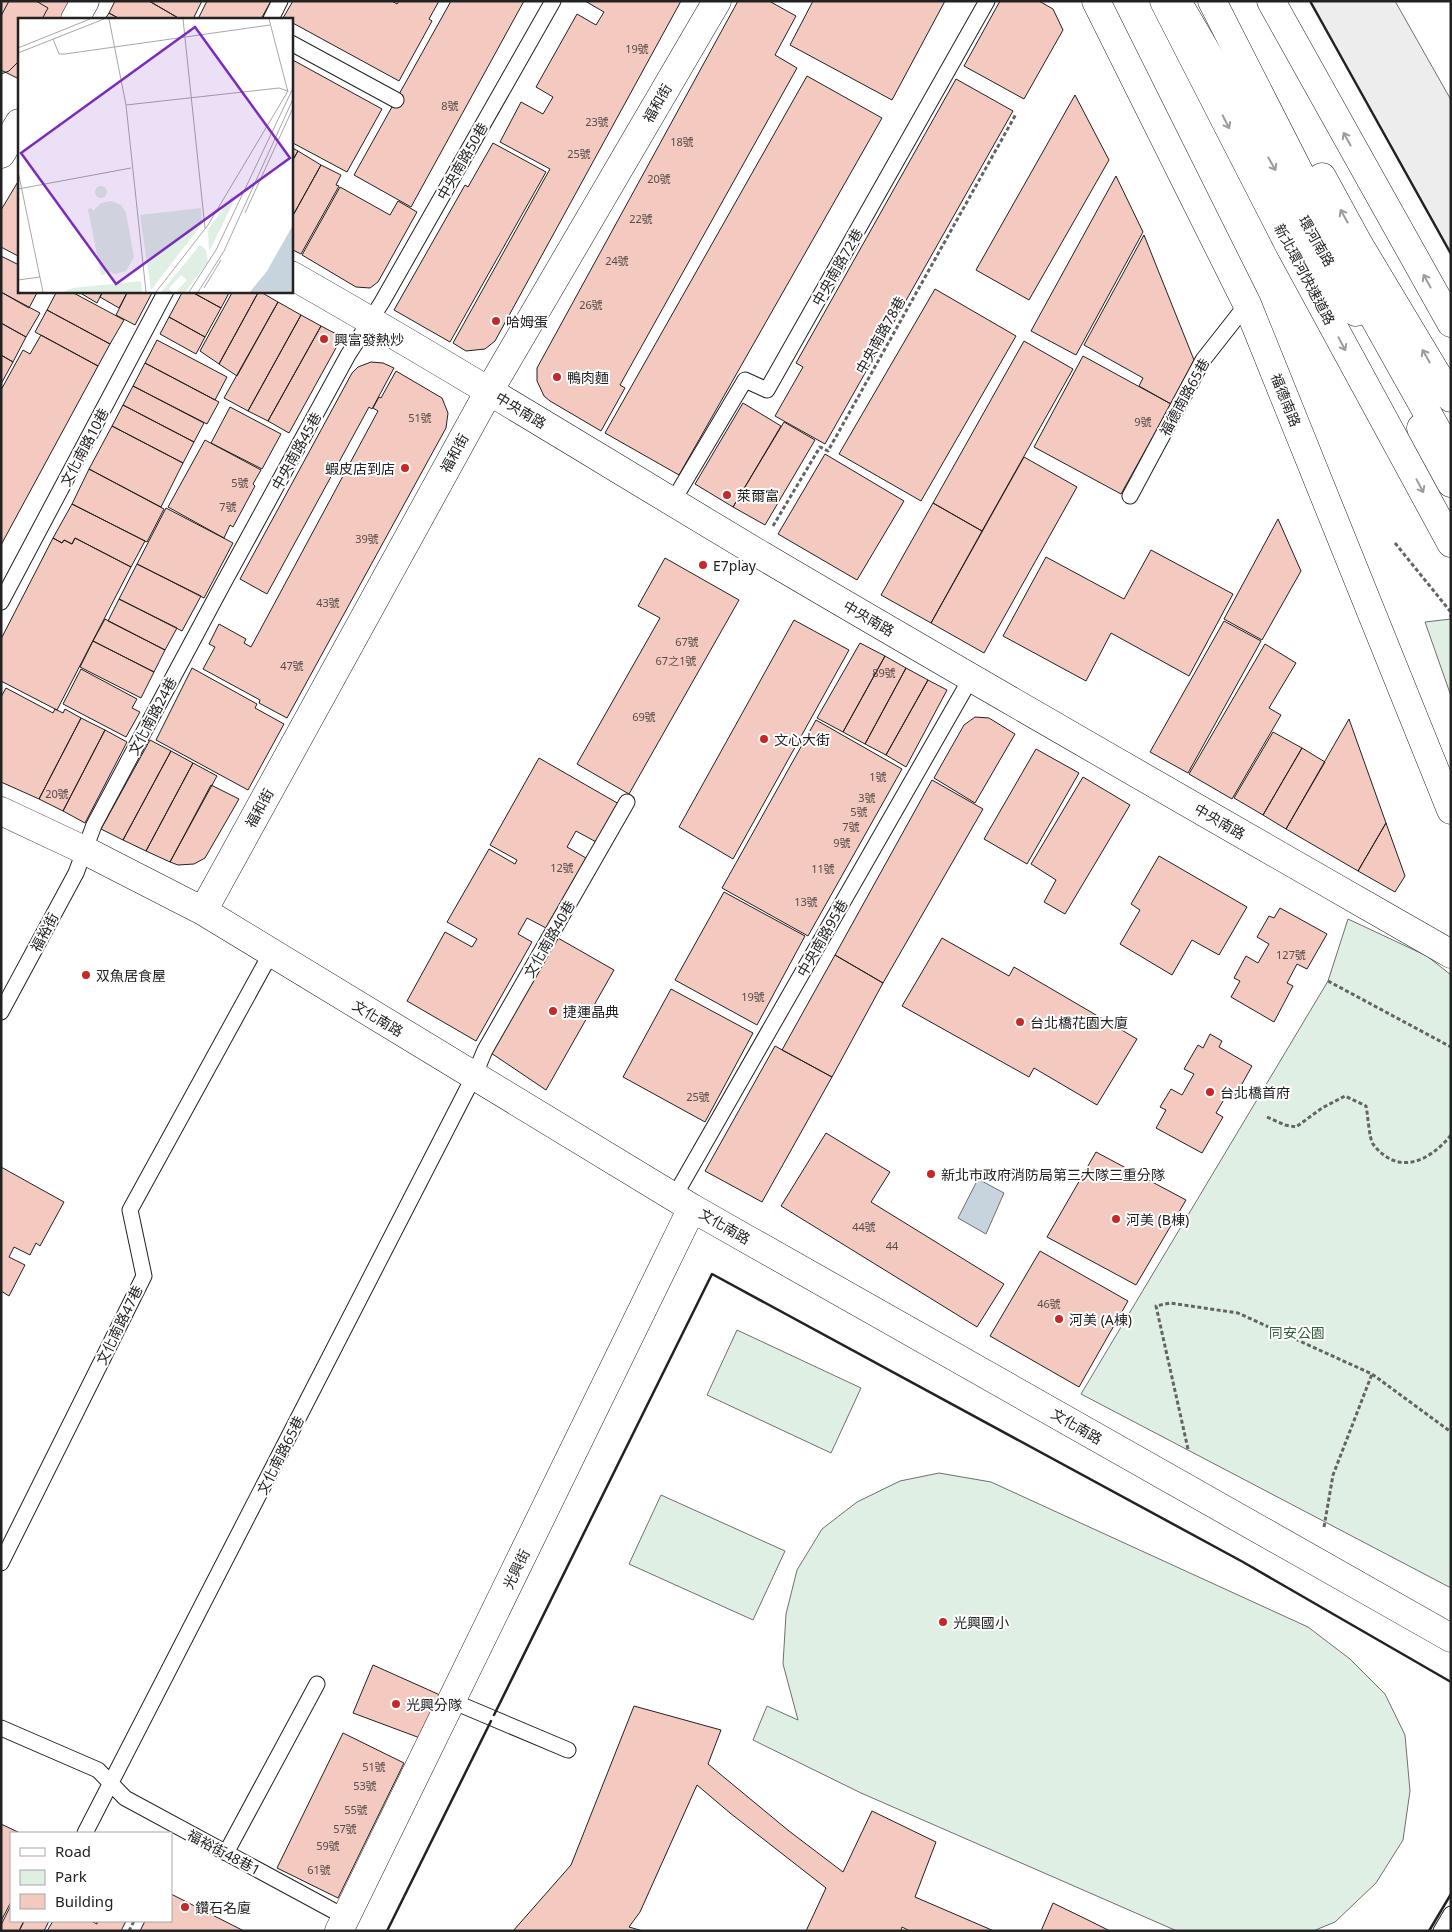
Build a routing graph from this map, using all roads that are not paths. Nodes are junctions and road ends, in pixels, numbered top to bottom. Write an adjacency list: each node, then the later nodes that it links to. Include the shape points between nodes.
1 (85, 1): 12 (main road)
2 (280, 1): 13 (lane)
3 (553, 1): 23 (lane, 中央南路50巷)
4 (717, 1): 25 (main road, 福和街)
5 (987, 1): 30 (lane, 中央南路72巷, via 767,390 745,380)
6 (1096, 1): 22 (main road, 福德南路)
7 (1164, 1): 31 (main road, 新北環河快速道路, one-way to 31, via 1289,245)
8 (1177, 1): 28 (main road, 環河南路, one-way to 28, via 1322,250)
9 (1212, 1): 27 (main road, via 1368,307)
10 (1225, 1): 26 (main road, one-way to 10, via 1358,243)
11 (1271, 1): 24 (main road, one-way to 11)
12 (76, 18)
13 (272, 18)
14 (292, 44): 15 (lane)
15 (396, 100)
16 (1, 112): 17 (main road)
17 (18, 121)
18 (18, 124): 19 (main road)
19 (1, 154)
20 (292, 277): 23 (main road, 中央南路)
21 (165, 292): 33 (lane, 文化南路10巷)
22 (1247, 304): 29 (lane, 福德南路65巷, via 1203,360); 36 (main road, 福德南路)
23 (370, 320): 25 (main road, 中央南路); 32 (lane, 中央南路45巷)
24 (1451, 323)
25 (488, 391): 30 (main road, 中央南路); 39 (main road, 福和街)
26 (1451, 398)
27 (1451, 456)
28 (1451, 483)
29 (1130, 496)
30 (673, 501): 34 (main road, 中央南路)
31 (1451, 543)
32 (223, 584): 38 (lane, 文化南路24巷, via 94,825)
33 (1, 602)
34 (971, 678): 41 (main road, 中央南路); 44 (lane, 中央南路95巷)
35 (627, 802): 43 (lane, 文化南路40巷, via 485,1050)
36 (1451, 810)
37 (1, 811): 38 (main road, 文化南路)
38 (84, 850): 39 (main road, 文化南路); 42 (lane, 福裕街, via 76,873)
39 (202, 911): 40 (main road, 文化南路)
40 (271, 953): 43 (main road, 文化南路); 45 (lane, 文化南路47巷, via 130,1210 144,1276)
41 (1451, 954)
42 (1, 1012)
43 (474, 1076): 44 (main road, 文化南路); 51 (lane, 文化南路65巷)
44 (683, 1203): 46 (main road, 文化南路); 48 (main road, 光興街)
45 (1, 1564)
46 (1451, 1638)
47 (317, 1684): 53 (lane)
48 (452, 1700): 50 (lane); 55 (main road, 光興街)
49 (1, 1728): 51 (lane, 福裕街48巷1, via 98,1770)
50 (568, 1750)
51 (111, 1783): 52 (lane, 文化南路65巷); 53 (lane, 福裕街48巷1, via 125,1798)
52 (86, 1832)
53 (226, 1853): 55 (lane, 福裕街48巷1)
54 (1451, 1914): 56 (lane)
55 (342, 1924)
56 (1441, 1931)

